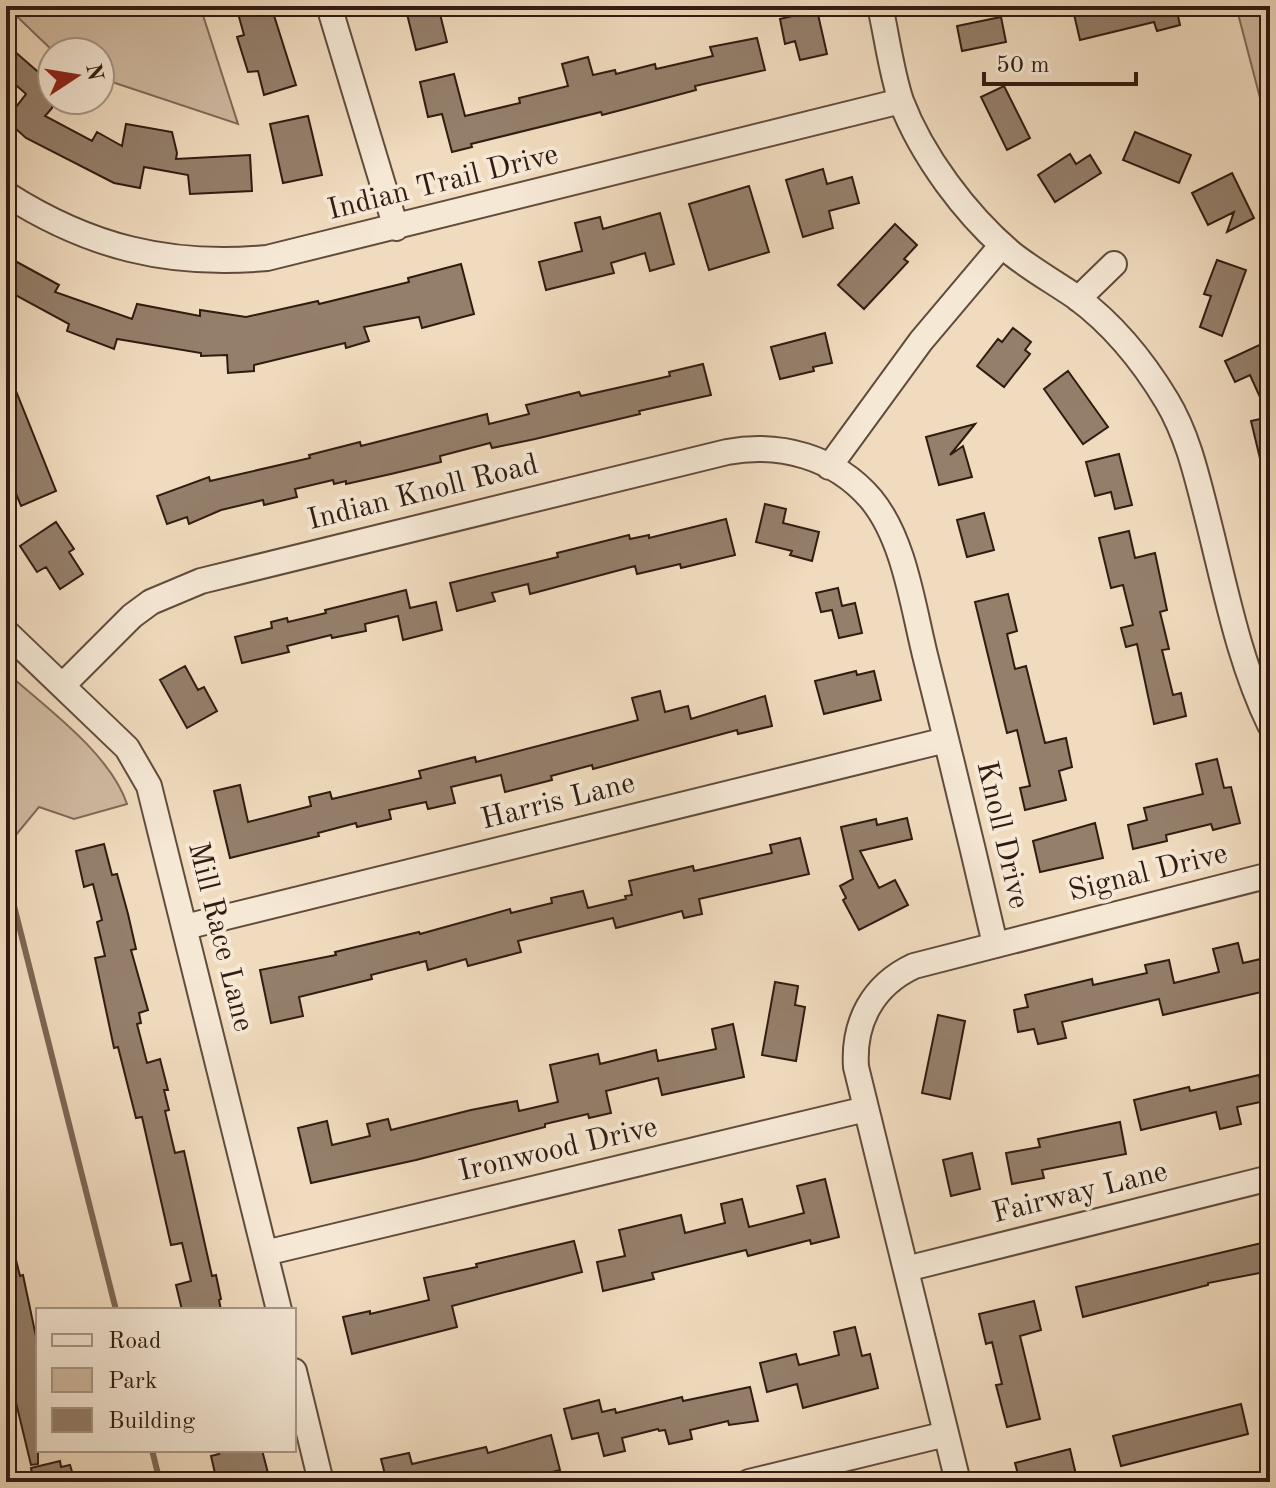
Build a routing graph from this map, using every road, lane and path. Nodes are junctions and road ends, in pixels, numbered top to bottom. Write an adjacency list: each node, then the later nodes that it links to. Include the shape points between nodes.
1 (329, 6): 5 (street)
2 (880, 6): 3 (street)
3 (901, 101): 5 (street, Indian Trail Drive); 6 (street, via 943,176)
4 (6, 194): 5 (street, Indian Trail Drive, via 83,236 158,257 206,262 267,258)
5 (396, 228)
6 (1002, 245): 8 (street); 9 (street, via 921,341)
7 (1114, 264): 8 (street)
8 (1078, 299): 12 (street, via 1148,369 1185,438 1247,670)
9 (829, 467): 11 (street, Indian Knoll Road, via 794,452 749,447 201,581 132,616); 13 (street, Knoll Drive, via 860,488 892,533)
10 (6, 632): 11 (street, Mill Race Lane)
11 (63, 685): 15 (street, Mill Race Lane, via 127,748 144,774)
12 (1270, 725)
13 (946, 740): 15 (street, Harris Lane); 16 (street, Knoll Drive)
14 (1270, 875): 16 (street, Signal Drive)
15 (185, 927): 19 (street, Mill Race Lane)
16 (995, 944): 17 (street, Knoll Drive, via 914,966 871,999 855,1047)
17 (866, 1109): 19 (street, Ironwood Drive); 20 (street, Knoll Drive)
18 (1270, 1178): 20 (street, Fairway Lane)
19 (265, 1253): 21 (street, Mill Race Lane)
20 (906, 1269): 23 (street, Knoll Drive)
21 (279, 1308)
22 (296, 1379): 24 (street)
23 (946, 1434): 25 (street); 26 (street, Knoll Drive)
24 (321, 1482)
25 (749, 1482)
26 (958, 1482)

